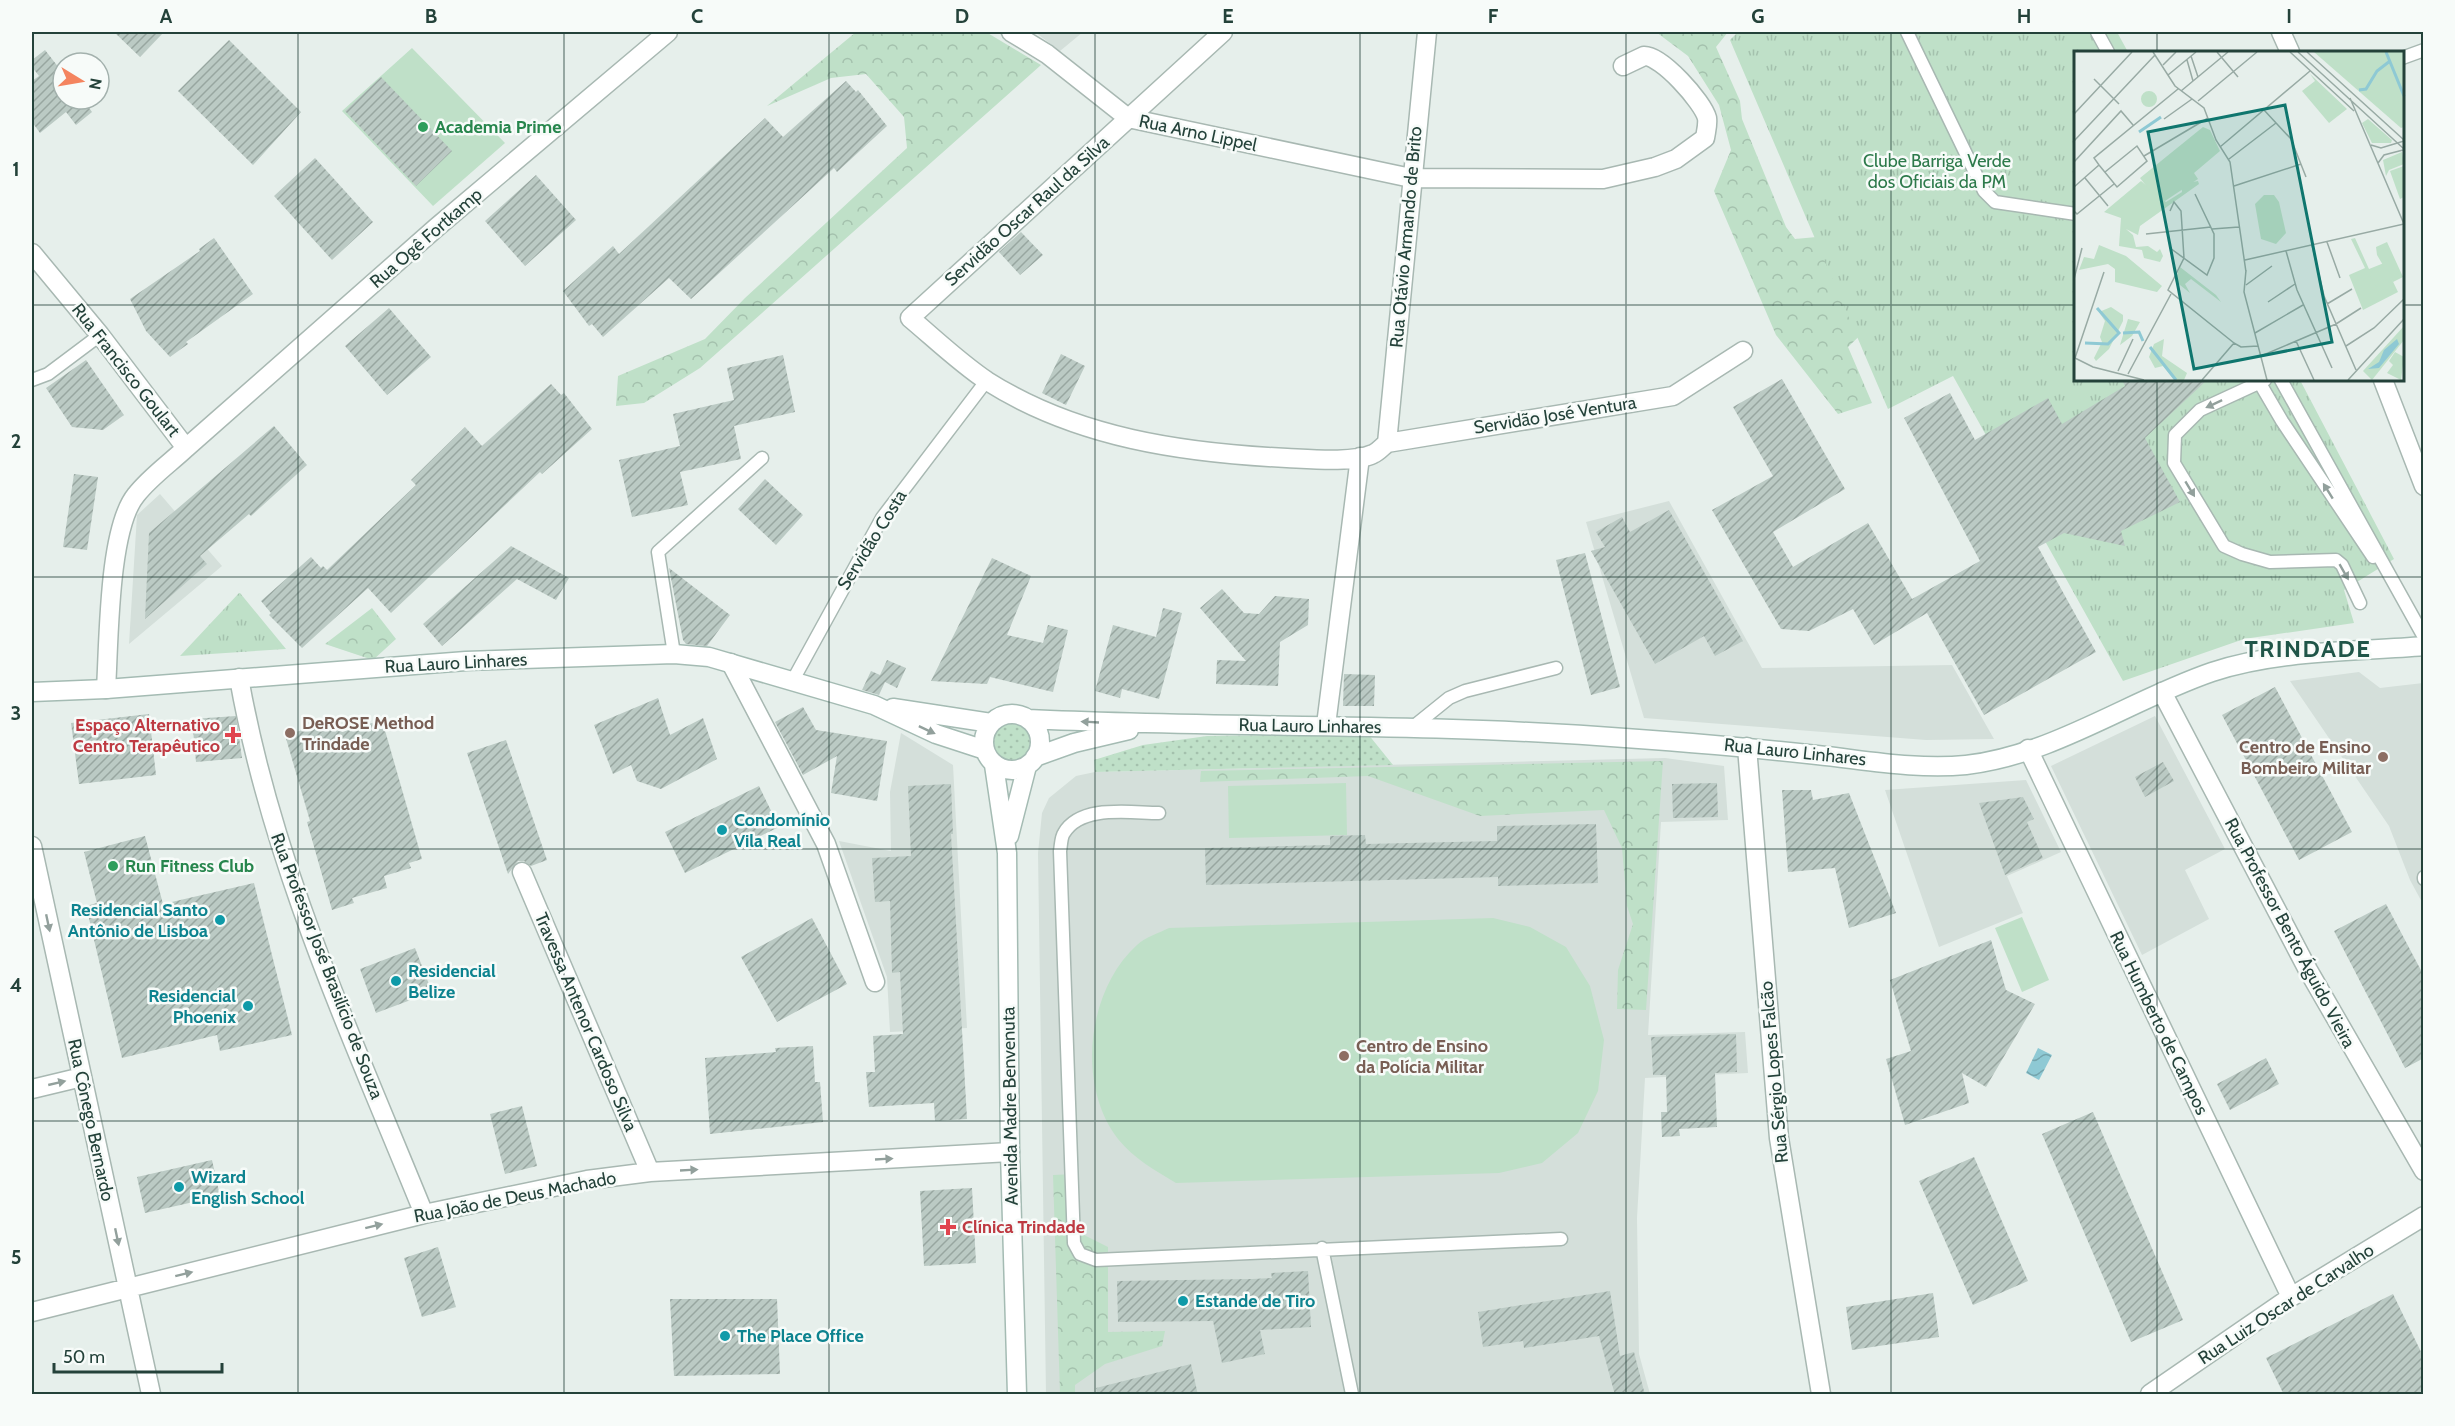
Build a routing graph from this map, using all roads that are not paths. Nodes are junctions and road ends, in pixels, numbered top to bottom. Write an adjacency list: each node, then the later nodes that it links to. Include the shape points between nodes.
1 (668, 32): 27 (street, Rua Ogê Fortkamp, via 437,227)
2 (1011, 32): 13 (street, Rua Arno Lippel, via 1047,54)
3 (1223, 32): 13 (street, Servidão Oscar Raul da Silva)
4 (1427, 32): 14 (street, Rua Otávio Armando de Brito)
5 (1907, 32): 15 (lane, via 1984,191 1995,202)
6 (2097, 32): 9 (lane)
7 (2281, 32): 10 (street)
8 (2424, 50): 11 (lane)
9 (2107, 51)
10 (2290, 51)
11 (2404, 58)
12 (1623, 66): 14 (street, Rua Arno Lippel, via 1644,56 1659,60 1701,106 1706,117 1705,138 1656,168 1603,179)
13 (1128, 118): 14 (street, Rua Arno Lippel); 17 (street, Servidão Oscar Raul da Silva)
14 (1411, 178): 26 (street, Rua Otávio Armando de Brito)
15 (2074, 214)
16 (32, 253): 18 (street, Rua Francisco Goulart)
17 (910, 318): 21 (street, Servidão José Ventura)
18 (100, 335): 20 (lane, via 48,374); 27 (street, Rua Francisco Goulart)
19 (1743, 351): 26 (street, Servidão José Ventura, via 1673,396)
20 (32, 380)
21 (987, 380): 28 (street, Servidão José Ventura, via 1065,421 1149,443 1247,456); 39 (lane, Servidão Costa, via 882,518)
22 (2259, 381): 32 (lane, one-way to 32, via 2200,410 2175,435 2174,463 2224,546 2270,562 2336,560)
23 (2262, 381): 31 (lane, one-way to 23, via 2282,421)
24 (2282, 381): 33 (lane)
25 (2383, 381): 30 (street)
26 (1387, 443): 28 (street, Servidão José Ventura, via 1374,454)
27 (186, 448): 40 (street, Rua Francisco Goulart, via 135,496 126,513 115,568)
28 (1360, 457): 47 (street)
29 (762, 458): 35 (lane, via 658,552)
30 (2424, 486)
31 (2373, 557)
32 (2360, 603)
33 (2424, 637)
34 (2424, 646): 42 (street, Rua Lauro Linhares, via 2265,659 2212,672)
35 (674, 654): 36 (street, Rua Lauro Linhares); 38 (street, Rua Lauro Linhares, via 466,661)
36 (731, 663): 39 (street, Rua Lauro Linhares); 57 (street, via 826,844)
37 (1556, 668): 48 (lane, via 1465,691 1449,698)
38 (239, 678): 40 (street, Rua Lauro Linhares); 63 (street, Rua Professor José Brasilício de Souza, via 280,846)
39 (793, 680): 43 (street, Rua Lauro Linhares)
40 (106, 689): 41 (street, Rua Lauro Linhares)
41 (32, 692)
42 (2162, 692): 50 (street, Rua Lauro Linhares); 61 (street, Rua Professor Bento Águido Vieira, via 2313,979)
43 (874, 705): 45 (street, Rua Lauro Linhares); 51 (street, Rua Lauro Linhares, one-way to 51)
44 (1028, 719): 45 (street, via 1002,715); 46 (street, Rua Lauro Linhares, one-way to 44); 52 (street, via 1040,741)
45 (991, 723): 51 (street, via 983,740)
46 (1148, 725): 47 (street, Rua Lauro Linhares); 52 (street, Rua Lauro Linhares, via 1074,743)
47 (1326, 725): 48 (street, Rua Lauro Linhares)
48 (1413, 727): 49 (street, Rua Lauro Linhares, via 1516,730)
49 (1747, 747): 50 (street, Rua Lauro Linhares, via 1930,766 1966,765); 73 (street, Rua Sérgio Lopes Falcão, via 1779,1138)
50 (2028, 749): 68 (street, Rua Humberto de Campos)
51 (989, 758): 52 (street, via 1005,770 1016,770); 55 (street, Avenida Madre Benvenuta)
52 (1031, 762): 55 (street, Avenida Madre Benvenuta, via 1015,809)
53 (1159, 813): 66 (lane, via 1099,813 1077,819 1064,833 1060,851 1074,1242 1080,1254 1096,1260)
54 (32, 846): 58 (street, Rua Cônego Bernardo, one-way to 58)
55 (1007, 853): 60 (street, Avenida Madre Benvenuta)
56 (522, 872): 62 (street, Travessa Antenor Cardoso Silva)
57 (875, 982)
58 (82, 1077): 59 (street, one-way to 58); 67 (street, Rua Cônego Bernardo, one-way to 67)
59 (32, 1089)
60 (1010, 1152): 62 (street, Rua João de Deus Machado, one-way to 60); 71 (street, Avenida Madre Benvenuta)
61 (2424, 1171)
62 (650, 1172): 63 (street, Rua João de Deus Machado, via 512,1194)
63 (424, 1214): 67 (street, Rua João de Deus Machado, one-way to 63)
64 (2424, 1216): 68 (street, Rua Luiz Oscar de Carvalho)
65 (1561, 1239): 66 (lane)
66 (1322, 1248): 72 (lane)
67 (128, 1288): 69 (street, Rua João de Deus Machado); 70 (street, Rua Cônego Bernardo)
68 (2291, 1297): 74 (street, Rua Luiz Oscar de Carvalho)
69 (32, 1311)
70 (151, 1395)
71 (1017, 1395)
72 (1352, 1395)
73 (1821, 1395)
74 (2150, 1395)

